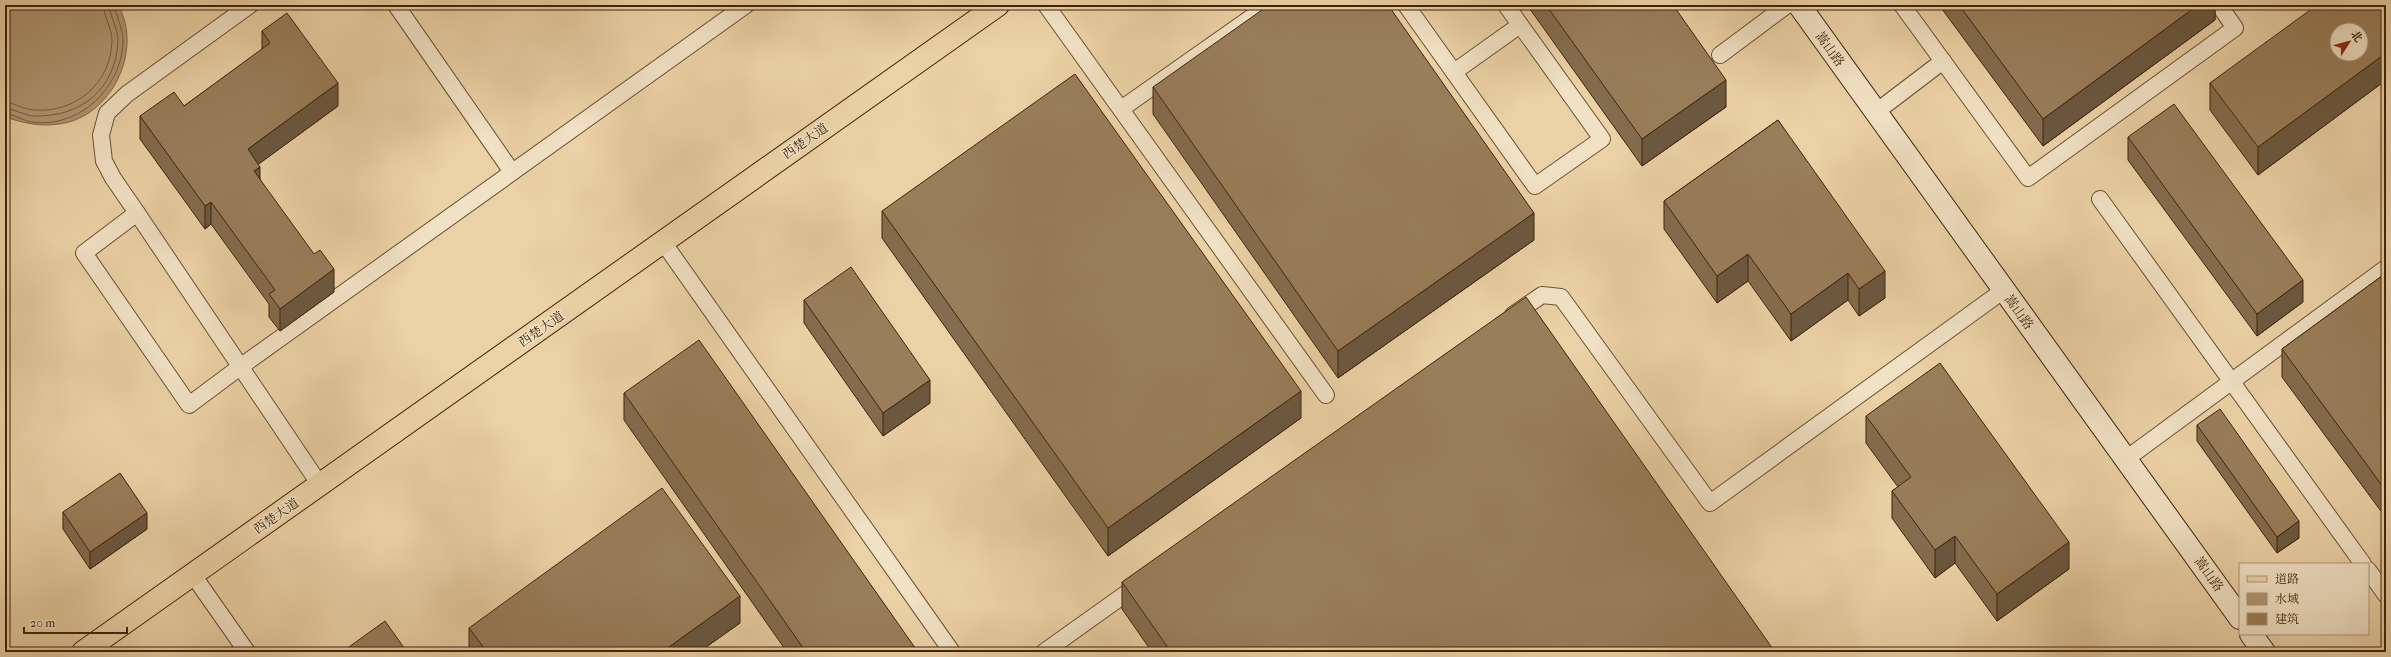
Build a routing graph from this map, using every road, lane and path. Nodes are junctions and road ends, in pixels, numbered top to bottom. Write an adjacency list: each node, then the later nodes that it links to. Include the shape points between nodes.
1 (250, 5): 21 (lane, via 127,94 107,113 101,135 104,160)
2 (396, 5): 19 (lane)
3 (746, 5): 19 (lane)
4 (998, 5): 22 (main road, 西楚大道)
5 (1046, 5): 17 (lane)
6 (1269, 5): 17 (lane)
7 (1406, 5): 16 (lane)
8 (1506, 5): 13 (lane)
9 (1787, 5): 14 (lane)
10 (1798, 5): 18 (street, 嵩山路)
11 (1902, 5): 15 (lane)
12 (2219, 5): 15 (lane, via 2235,28 2028,178)
13 (1520, 25): 16 (lane); 16 (lane, via 1602,139 1535,186)
14 (1720, 55)
15 (1943, 61): 18 (lane)
16 (1454, 72)
17 (1121, 109): 28 (lane)
18 (1876, 112): 24 (street, 嵩山路)
19 (512, 172): 26 (lane)
20 (2100, 199): 27 (lane)
21 (137, 213): 26 (lane); 26 (lane, via 84,253 189,405)
22 (662, 242): 30 (main road, 西楚大道); 41 (lane)
23 (2386, 268): 27 (lane)
24 (2004, 290): 25 (lane, via 1710,503 1561,297 1542,295); 29 (street, 嵩山路)
25 (1503, 323)
26 (240, 367): 30 (lane)
27 (2232, 381): 29 (lane); 31 (lane)
28 (1326, 395)
29 (2126, 459): 36 (street, 嵩山路)
30 (320, 485): 33 (main road, 西楚大道)
31 (2363, 563)
32 (2369, 571): 35 (lane)
33 (193, 575): 39 (main road, 西楚大道); 40 (lane)
34 (1148, 577): 38 (lane)
35 (2386, 595)
36 (2239, 617)
37 (2253, 635): 42 (street)
38 (1050, 650)
39 (83, 651)
40 (247, 652)
41 (952, 652)
42 (2264, 652)

